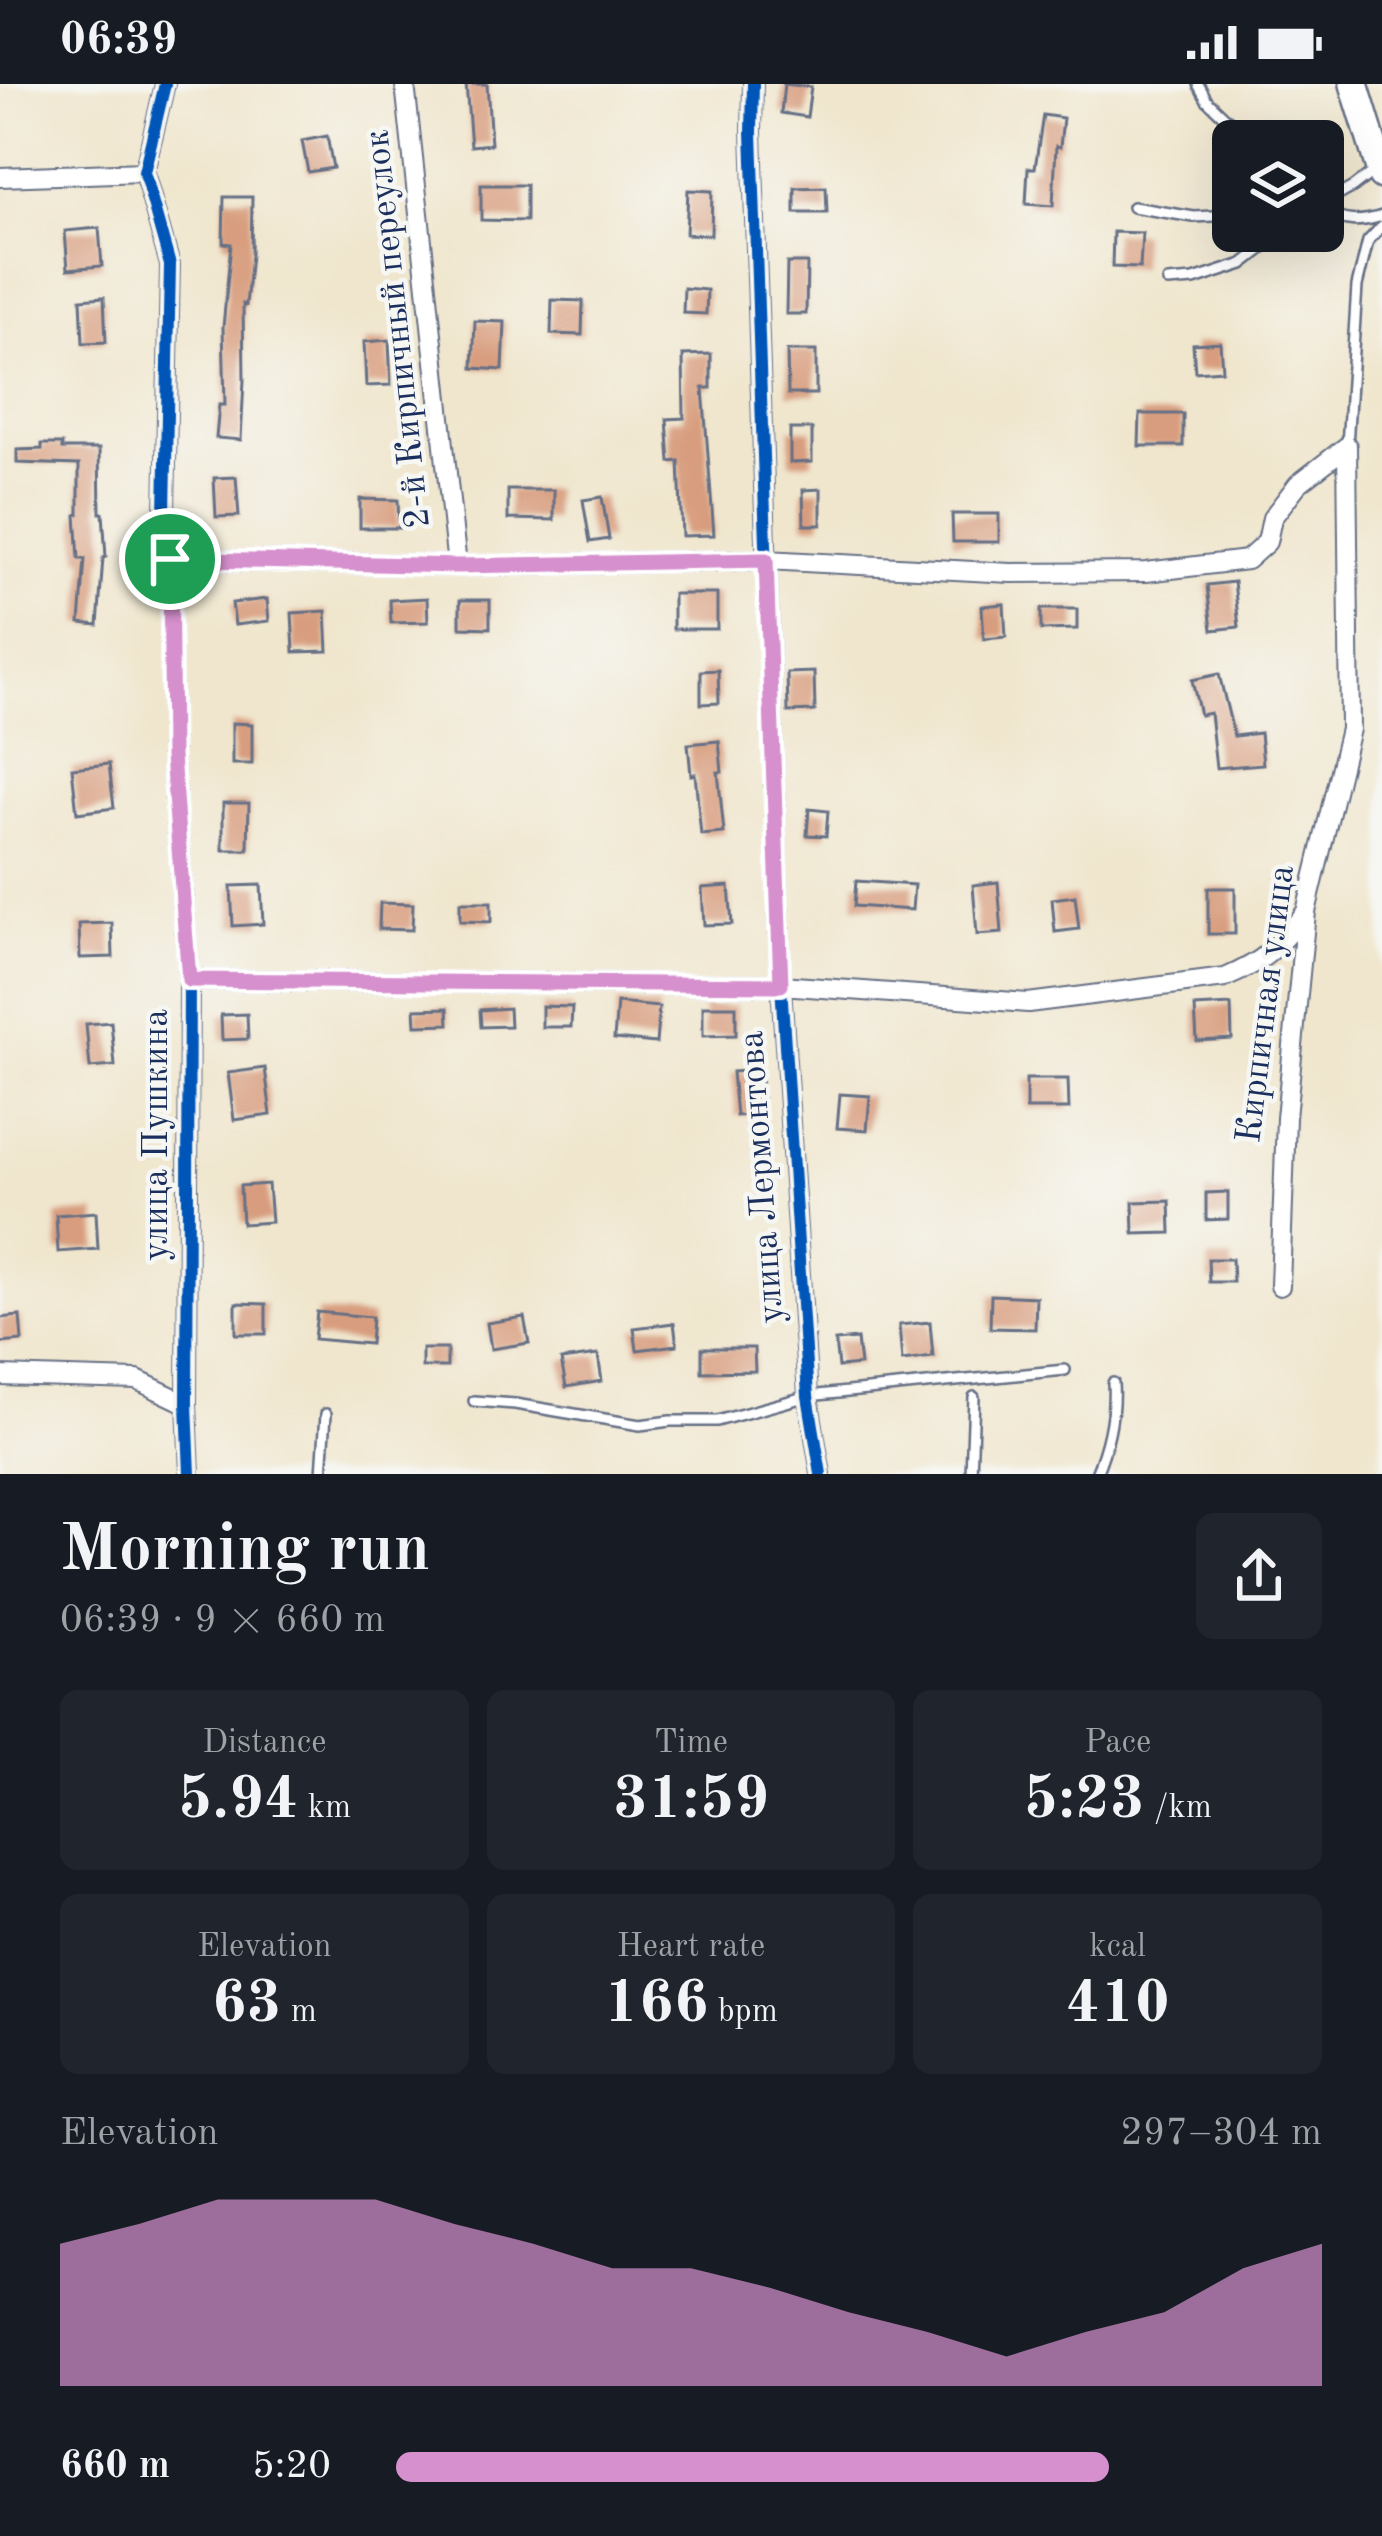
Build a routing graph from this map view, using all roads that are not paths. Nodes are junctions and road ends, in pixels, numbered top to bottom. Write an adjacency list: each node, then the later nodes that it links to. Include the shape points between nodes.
1 (165, 84): 8 (street, улица Пушкина)
2 (406, 84): 21 (street, 2-й Кирпичный переулок)
3 (753, 84): 20 (street, улица Лермонтова)
4 (1198, 84): 6 (lane)
5 (1354, 84): 7 (street)
6 (1228, 120)
7 (1381, 171): 10 (lane)
8 (144, 172): 9 (street); 19 (street, улица Пушкина, via 170,265)
9 (0, 177)
10 (1344, 193)
11 (1132, 207): 12 (lane)
12 (1212, 215)
13 (1382, 216): 14 (lane)
14 (1344, 220)
15 (1382, 226): 18 (lane, via 1368,242 1358,286)
16 (1259, 252): 17 (lane, via 1244,264)
17 (1168, 282)
18 (1347, 446): 20 (street, 2-й Кирпичный переулок, via 1298,484 1271,518 1267,542 1247,560 1146,572 1011,573); 22 (street, Кирпичная улица, via 1350,729)
19 (170, 559): 21 (street, 2-й Кирпичный переулок); 23 (street, улица Пушкина, via 172,756)
20 (766, 560): 21 (street, 2-й Кирпичный переулок); 24 (street, улица Лермонтова)
21 (457, 566)
22 (1306, 912): 24 (street, via 1274,951 1226,978 1028,1003); 25 (street, Кирпичная улица)
23 (189, 980): 24 (street); 32 (street, улица Пушкина)
24 (781, 985): 29 (street, улица Лермонтова)
25 (1280, 1286)
26 (1065, 1370): 29 (lane)
27 (0, 1376): 32 (street, via 137,1380)
28 (1113, 1383): 38 (lane)
29 (808, 1396): 31 (lane, via 717,1420 640,1425); 36 (street, улица Лермонтова)
30 (974, 1397): 37 (lane)
31 (474, 1401)
32 (187, 1403): 34 (street, улица Пушкина)
33 (326, 1414): 35 (lane)
34 (190, 1474)
35 (322, 1474)
36 (821, 1474)
37 (971, 1474)
38 (1096, 1474)

